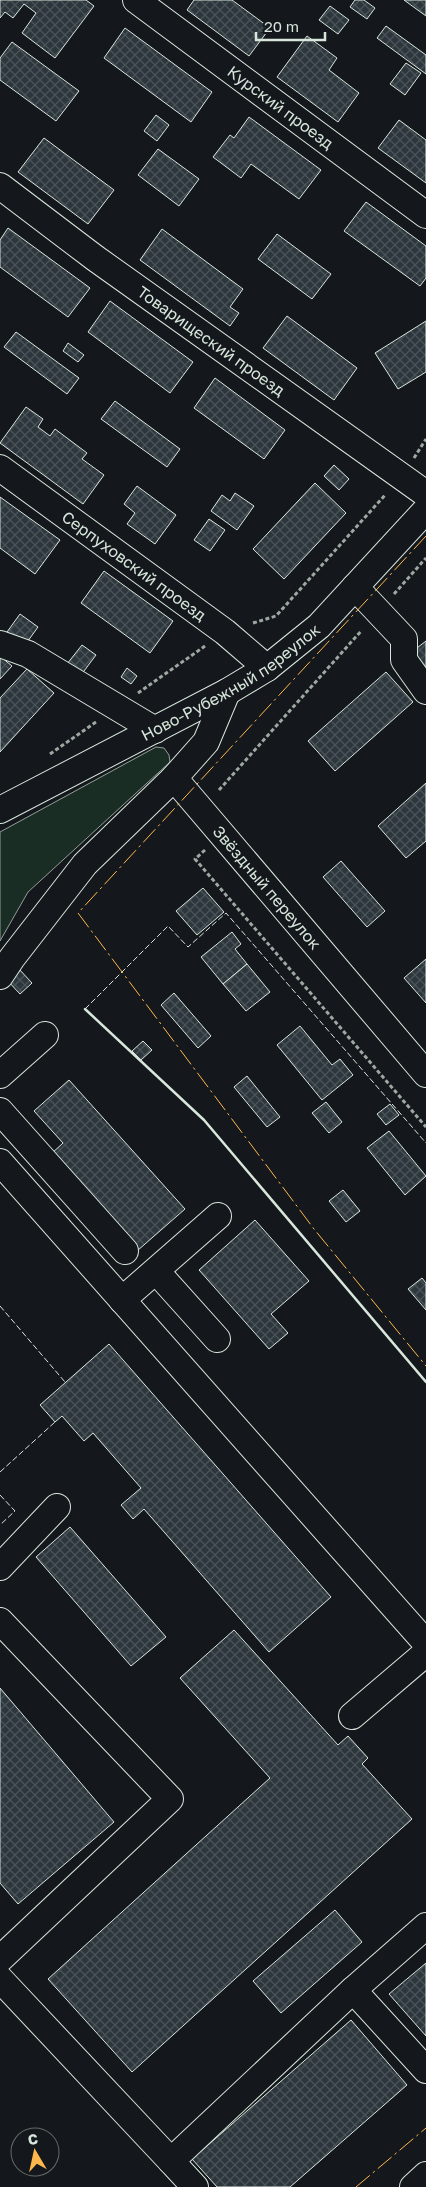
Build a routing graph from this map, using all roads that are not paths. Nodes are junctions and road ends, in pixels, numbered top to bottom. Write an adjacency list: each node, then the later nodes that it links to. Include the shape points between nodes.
1 (136, 0): 3 (street, Курский проезд)
2 (0, 186): 5 (street, Товарищеский проезд, via 95,258)
3 (426, 215)
4 (0, 468): 9 (street, Серпуховский проезд, via 225,632)
5 (426, 494)
6 (426, 510): 7 (street, Ново-Рубежный переулок)
7 (355, 587): 9 (street, Ново-Рубежный переулок, via 319,626); 10 (street, via 404,639 404,660)
8 (0, 644): 12 (street, via 28,654)
9 (267, 668): 11 (street, Ново-Рубежный переулок)
10 (426, 691)
11 (227, 692): 12 (street, Ново-Рубежный переулок); 13 (street, via 206,742)
12 (155, 730): 14 (street, Ново-Рубежный переулок)
13 (174, 778): 15 (street, via 85,864); 17 (street, Звёздный переулок)
14 (0, 810)
15 (0, 976)
16 (45, 1035): 18 (street)
17 (426, 1074)
18 (0, 1075)
19 (0, 1112): 22 (street)
20 (0, 1162): 24 (street)
21 (218, 1216): 23 (street)
22 (125, 1251)
23 (156, 1271): 24 (street); 25 (street)
24 (122, 1300): 29 (street)
25 (217, 1339)
26 (57, 1507): 27 (street)
27 (0, 1567)
28 (0, 1621): 33 (street, via 170,1799)
29 (426, 1643)
30 (426, 1653): 31 (street)
31 (352, 1716)
32 (426, 1926): 35 (street)
33 (0, 1959)
34 (0, 1979): 37 (street)
35 (353, 1990): 36 (street); 37 (street)
36 (426, 2070)
37 (171, 2161): 39 (street)
38 (426, 2175): 40 (street)
39 (195, 2187)
40 (413, 2187)

